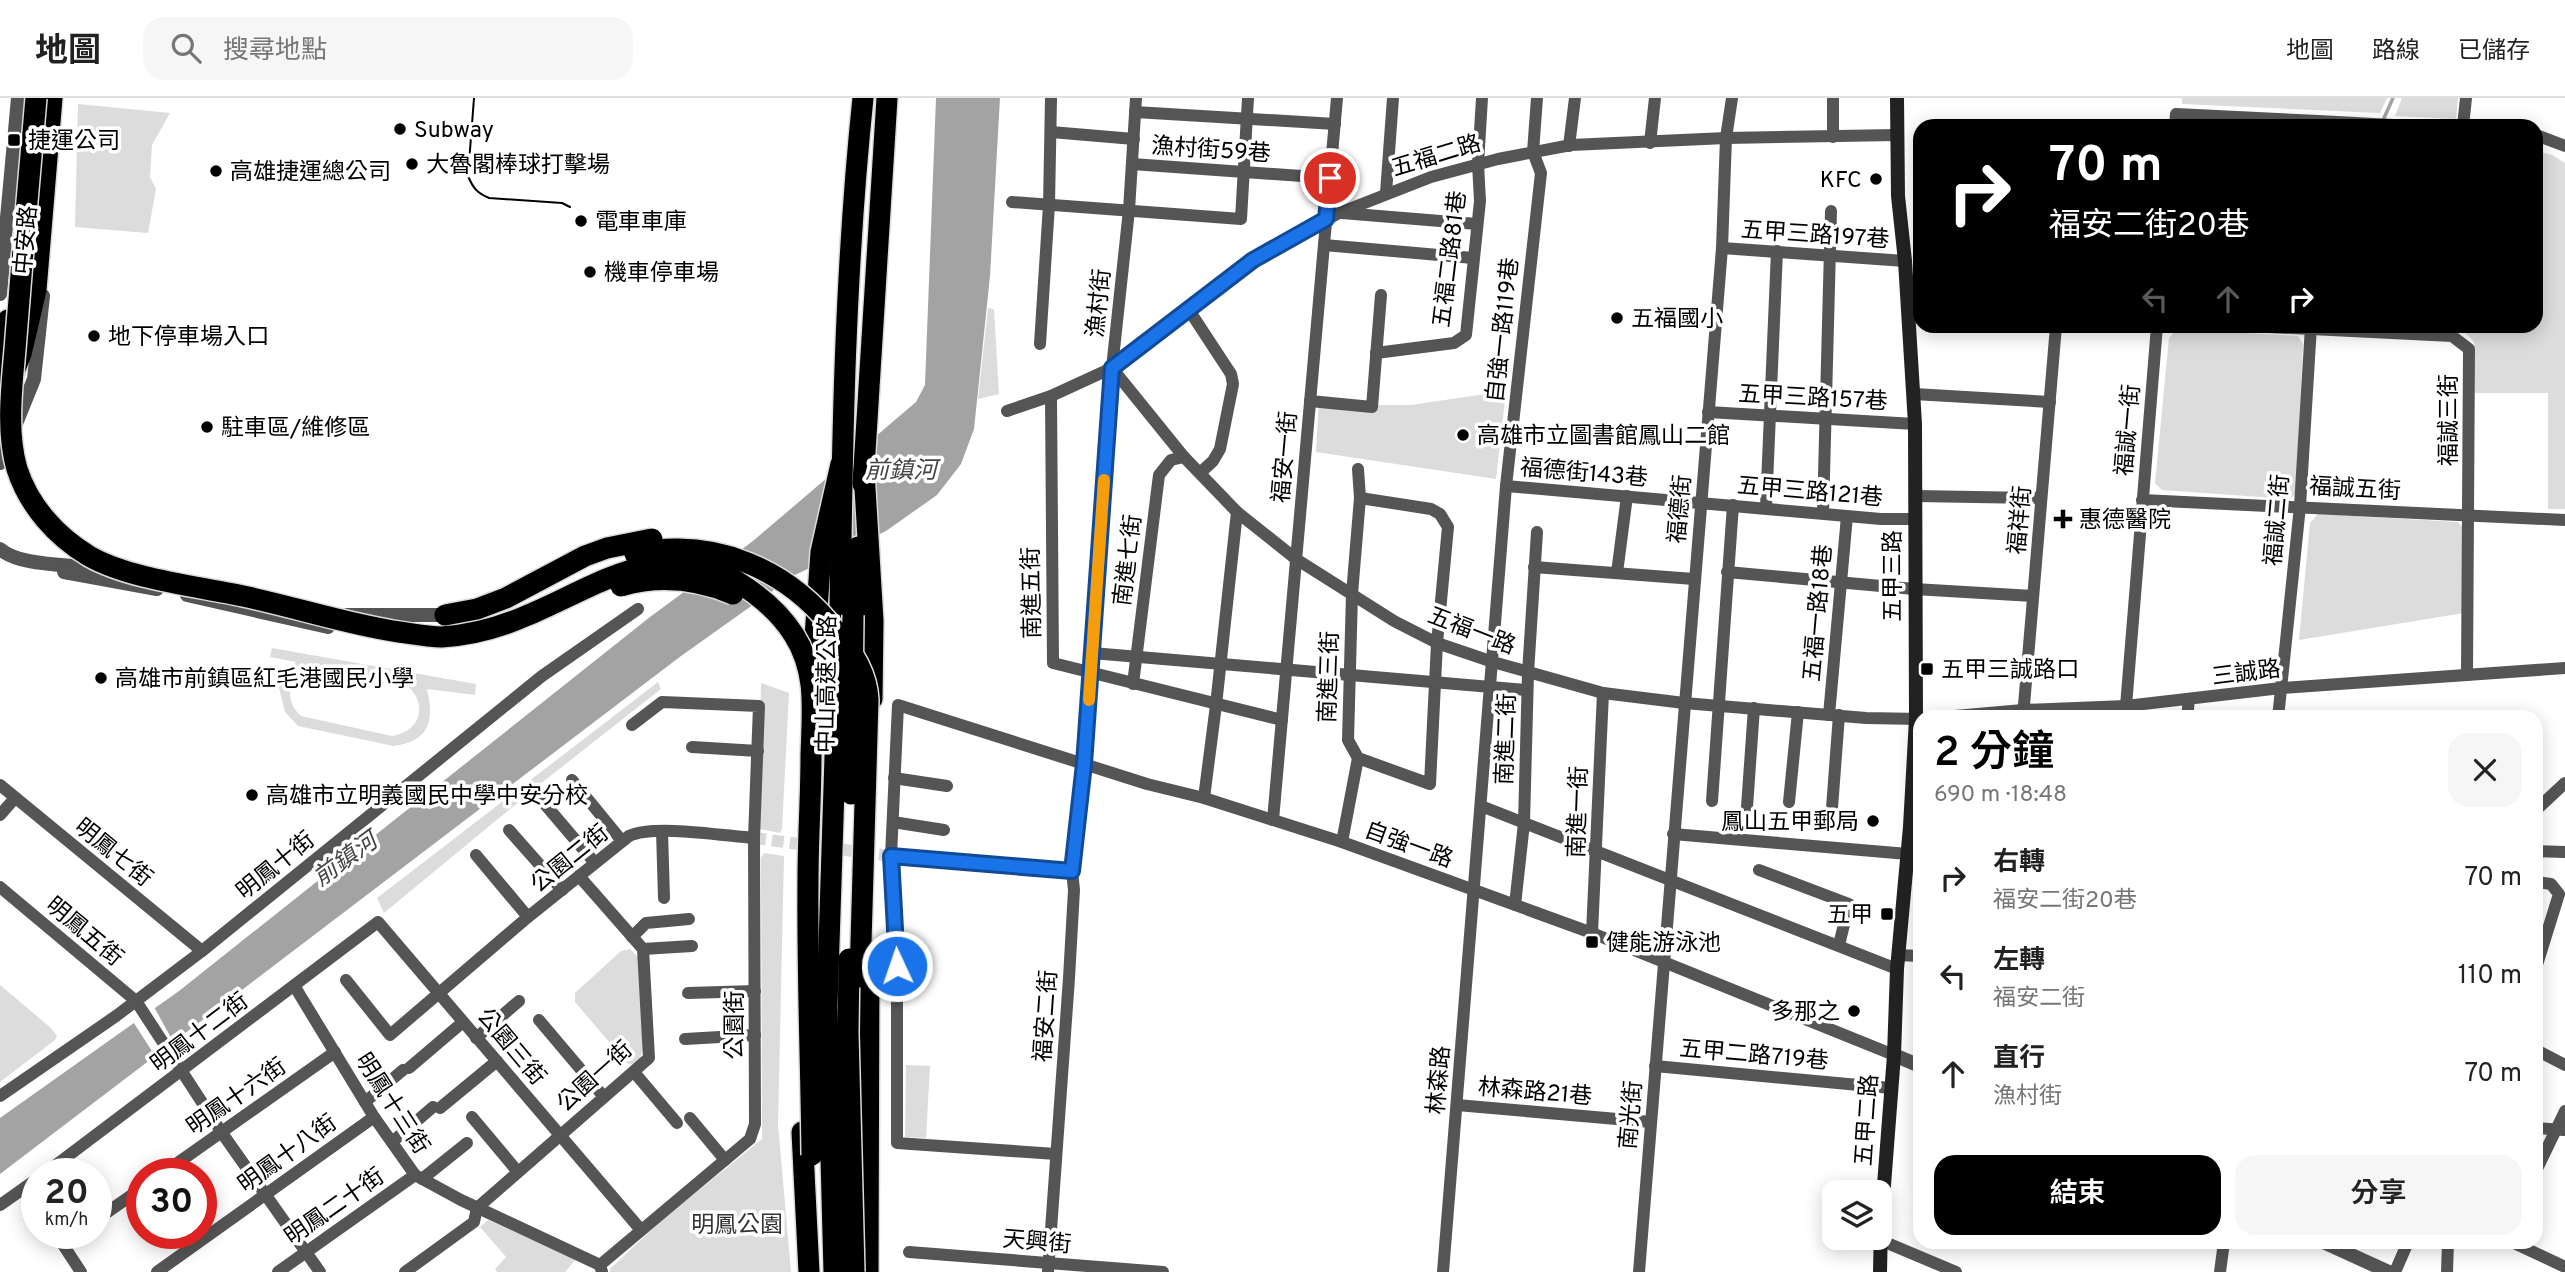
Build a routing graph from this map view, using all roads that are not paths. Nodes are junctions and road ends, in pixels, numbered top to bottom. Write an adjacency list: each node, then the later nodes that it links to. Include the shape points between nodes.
1 (18, 98): 56 (street, 中安路)
2 (32, 98): 48 (street, 中安路); 68 (highway); 139 (highway, bridge, via 12,444 27,491 59,535 90,556 127,571 368,628 438,637 513,621 609,576 640,567 674,564 705,569 749,589 789,628 810,672)
3 (47, 98): 49 (street, 中安路); 73 (highway, bridge, via 36,290 21,354); 129 (highway, bridge, via 21,378 22,443 31,478 53,514 72,533 113,556 172,574 366,618 442,627 488,620 621,558 653,550 696,550 750,563 791,585 813,603 846,643)
4 (59, 98): 80 (street, 中安路, via 34,379)
5 (860, 98): 81 (highway, 中山高速公路)
6 (887, 98): 35 (highway, 中山高速公路)
7 (892, 98): 35 (highway)
8 (1051, 98): 25 (street)
9 (1136, 98): 21 (street, 漁村街)
10 (1248, 98): 22 (street)
11 (1337, 98): 24 (street, 福安一街)
12 (1393, 98): 40 (street)
13 (1482, 98): 37 (street, 五福二路81巷)
14 (1537, 98): 34 (street, 自強一路119巷)
15 (1575, 98): 32 (street)
16 (1655, 98): 31 (street)
17 (1732, 98): 28 (street, 福德街)
18 (1833, 98): 27 (street)
19 (1897, 98): 26 (main road, 五甲三路)
20 (2466, 98): 23 (street)
21 (1135, 112): 22 (street); 30 (street, 漁村街)
22 (1245, 118): 24 (street); 38 (street)
23 (2464, 119)
24 (1335, 124): 39 (street, 福安一街)
25 (1051, 132): 30 (street); 42 (street)
26 (1896, 135): 27 (street, 五福二路); 55 (main road, 五甲三路)
27 (1833, 136): 28 (street, 五福二路)
28 (1726, 138): 31 (street, 五福二路); 51 (street, 福德街)
29 (2543, 138): 33 (street)
30 (1134, 139): 36 (street, 漁村街)
31 (1650, 142): 32 (street, 五福二路)
32 (1569, 146): 34 (street, 五福二路)
33 (2565, 146)
34 (1533, 152): 37 (street, 五福二路); 85 (street, 自強一路119巷, via 1541,173)
35 (883, 161): 83 (highway, 中山高速公路)
36 (1132, 164): 38 (street, 漁村街59巷); 43 (street, 漁村街)
37 (1478, 164): 40 (street, 五福二路); 47 (street, 五福二路81巷)
38 (1242, 173): 39 (street, 漁村街59巷); 43 (street, via 1241,219)
39 (1330, 178): 46 (street, 福安一街)
40 (1386, 193): 45 (street, 五福二路)
41 (1012, 202): 42 (street)
42 (1049, 205): 43 (street); 65 (street)
43 (1129, 210): 67 (street, 漁村街)
44 (1831, 211): 53 (street)
45 (1339, 213): 46 (street, 五福二路); 47 (street)
46 (1326, 219): 50 (street, 福安一街); 59 (street, 五福二路, via 1253,260)
47 (1477, 224): 54 (street, 五福二路81巷)
48 (21, 227)
49 (37, 229)
50 (1324, 245): 54 (street); 71 (street, 福安一街)
51 (1721, 248): 52 (street, 五甲三路197巷); 75 (street, 福德街)
52 (1777, 251): 53 (street, 五甲三路197巷); 76 (street)
53 (1830, 257): 55 (street, 五甲三路197巷); 77 (street)
54 (1473, 258): 66 (street, 五福二路81巷, via 1466,335 1454,343)
55 (1905, 261): 58 (main road, 五甲三路)
56 (0, 295)
57 (1381, 295): 66 (street)
58 (1913, 309)
59 (1189, 310): 67 (street, 五福二路); 84 (street, via 1233,384 1220,450)
60 (1914, 333): 69 (main road, 五甲三路)
61 (2055, 333): 72 (street, 福祥街)
62 (2156, 333): 90 (street, 福誠一街)
63 (2311, 333): 93 (street, 福誠二街)
64 (2405, 333): 98 (street, 福誠三街, via 2452,336 2469,349)
65 (1040, 344)
66 (1376, 353): 71 (street, via 1372,407)
67 (1112, 368): 70 (street, 五福二路); 79 (street, 五福一路); 117 (street, 漁村街)
68 (0, 370)
69 (1914, 394): 72 (street); 78 (main road, 五甲三路)
70 (1051, 396): 74 (street, 五福二路); 123 (street, 南進五街, via 1053,663)
71 (1310, 401): 103 (street, 福安一街)
72 (2050, 402): 89 (street, 福祥街)
73 (0, 407)
74 (1007, 411)
75 (1708, 412): 76 (street, 五甲三路157巷); 91 (street, 福德街)
76 (1771, 416): 77 (street, 五甲三路157巷); 94 (street)
77 (1825, 418): 78 (street, 五甲三路157巷); 96 (street)
78 (1915, 424): 87 (main road, 五甲三路)
79 (1184, 457): 84 (street, 五福一路); 118 (street, 南進七街, via 1171,460 1158,475)
80 (1, 463)
81 (841, 464): 281 (highway, via 821,552 799,866 802,1166); 283 (highway, 中山高速公路, bridge, via 827,1006)
82 (1358, 469): 88 (street, 南進三街)
83 (864, 472): 284 (highway, 中山高速公路, bridge, via 853,615 848,1033); 285 (highway, via 873,648)
84 (1200, 473): 95 (street, 五福一路)
85 (1506, 486): 86 (street, 福德街143巷); 119 (street, 自強一路119巷)
86 (1627, 496): 91 (street, 福德街143巷); 107 (street)
87 (1915, 496): 89 (street); 99 (main road, 五甲三路)
88 (1360, 498): 111 (street, 南進三街); 115 (street, via 1431,509 1445,519 1448,527)
89 (2042, 498): 112 (street, 福祥街)
90 (2142, 500): 93 (street, 福誠五街); 138 (street, 福誠一街)
91 (1701, 503): 92 (street, 五甲三路121巷); 108 (street, 福德街)
92 (1733, 505): 94 (street, 五甲三路121巷); 106 (street)
93 (2300, 506): 98 (street, 福誠五街); 131 (street, 福誠二街)
94 (1766, 507): 96 (street, 五甲三路121巷)
95 (1237, 512): 103 (street, 五福一路); 120 (street)
96 (1823, 513): 97 (street, 五甲三路121巷)
97 (1847, 516): 99 (street, 五甲三路121巷); 109 (street, 五福一路18巷)
98 (2469, 516): 100 (street, 福誠五街); 126 (street, 福誠三街)
99 (1915, 519): 110 (main road, 五甲三路)
100 (2565, 520)
101 (1537, 532): 105 (street, 南進二街)
102 (0, 548): 114 (street, via 26,560 88,566 179,589 262,603 345,615)
103 (1296, 559): 111 (street, 五福一路); 122 (street, 福安一街)
104 (0, 562): 116 (street)
105 (1534, 567): 107 (street); 124 (street, 南進二街)
106 (1727, 572): 109 (street); 137 (street)
107 (1617, 573): 108 (street)
108 (1694, 579): 135 (street, 福德街)
109 (1841, 583): 110 (street); 147 (street, 五福一路18巷)
110 (1914, 589): 112 (street); 141 (main road, 五甲三路)
111 (1352, 594): 115 (street, 五福一路); 125 (street, 南進三街)
112 (2033, 596): 142 (street, 福祥街)
113 (638, 609): 209 (street, 明鳳十街, via 542,676)
114 (445, 615): 129 (highway, bridge, via 506,598 607,548 653,539 700,539 754,552 810,589 845,628 864,667)
115 (1437, 643): 119 (street, 五福一路); 127 (street)
116 (426, 644): 139 (highway, bridge, via 470,641 516,630 587,598 643,581 701,583 747,601 774,624 803,669)
117 (1092, 653): 118 (street); 123 (street, 漁村街)
118 (1136, 657): 120 (street); 128 (street, 南進七街)
119 (1493, 662): 124 (street, 五福一路); 130 (street, 自強一路119巷)
120 (1221, 664): 122 (street); 136 (street)
121 (2564, 666): 126 (street, 三誠路)
122 (1286, 670): 125 (street); 149 (street, 福安一街)
123 (1090, 673): 128 (street, 南進五街); 154 (street, 漁村街)
124 (1528, 673): 132 (street, 南進二街); 133 (street, 五福一路)
125 (1350, 675): 127 (street); 153 (street, 南進三街, via 1348,740)
126 (2467, 676): 131 (street, 三誠路)
127 (1435, 683): 130 (street); 153 (street, via 1430,784)
128 (1133, 684): 136 (street, 南進五街)
129 (867, 685): 285 (highway, bridge, via 858,1089)
130 (1490, 687): 132 (street); 168 (street, 自強一路119巷)
131 (2281, 688): 134 (street, 三誠路); 145 (street, 福誠二街)
132 (1527, 690): 174 (street, 南進二街)
133 (1603, 693): 135 (street, 五福一路); 184 (street, 南進一街)
134 (2189, 699): 138 (street, 三誠路); 144 (street)
135 (1684, 703): 137 (street, 五福一路); 178 (street, 福德街)
136 (1216, 705): 149 (street, 南進五街); 163 (street)
137 (1719, 705): 140 (street, 五福一路); 164 (street)
138 (2126, 706): 143 (street, 三誠路)
139 (813, 707): 282 (highway, bridge, via 808,879 812,1155)
140 (1754, 708): 146 (street, 五福一路); 169 (street)
141 (1918, 710)
142 (2023, 710)
143 (2074, 710)
144 (2188, 710)
145 (2279, 710)
146 (1798, 712): 147 (street, 五福一路); 166 (street)
147 (1834, 715): 148 (street, 五福一路); 170 (street, 五福一路18巷)
148 (1913, 719)
149 (1282, 720): 172 (street, 福安一街)
150 (632, 725): 152 (street, 公園街, via 662,702 759,706)
151 (692, 747): 152 (street)
152 (758, 751): 180 (street, 公園街)
153 (1358, 758): 182 (street, 南進三街)
154 (1084, 764): 155 (street, 自強一路, via 898,705); 163 (street, 自強一路); 191 (street, 福安二街)
155 (894, 778): 159 (street); 173 (street)
156 (572, 780): 181 (street)
157 (2565, 783): 161 (street)
158 (0, 785): 162 (street, 明鳳七街)
159 (947, 786)
160 (2543, 794): 161 (street)
161 (2552, 796): 167 (street)
162 (15, 798): 171 (street); 209 (street, 明鳳七街)
163 (1204, 798): 172 (street, 自強一路)
164 (1712, 801)
165 (543, 802): 189 (street)
166 (1789, 802)
167 (2543, 804)
168 (1481, 806): 174 (street); 197 (street, 自強一路119巷)
169 (1747, 807)
170 (1832, 808)
171 (0, 815)
172 (1273, 820): 182 (street, 自強一路)
173 (892, 822): 176 (street); 188 (street)
174 (1524, 824): 184 (street); 199 (street, 南進二街)
175 (509, 830): 196 (street)
176 (944, 830)
177 (662, 831): 180 (street, 公園二街); 181 (street, 公園二街, via 637,833); 198 (street)
178 (1673, 834): 186 (street); 193 (street, 福德街)
179 (1913, 835): 186 (main road, 五甲三路)
180 (754, 838): 215 (street, 公園街)
181 (622, 841): 189 (street, 公園二街)
182 (1342, 842): 197 (street, 自強一路)
183 (2543, 851): 185 (street)
184 (1597, 852): 193 (street); 203 (street, 南進一街)
185 (2565, 852)
186 (1908, 854): 212 (main road, 五甲三路)
187 (476, 855): 200 (street)
188 (891, 856): 191 (street); 249 (street, via 897,966 897,1143)
189 (595, 863): 192 (street, 公園二街)
190 (1759, 870): 207 (street, via 1849,904)
191 (1072, 871): 249 (street, 福安二街)
192 (579, 876): 196 (street, 公園二街); 204 (street)
193 (1670, 881): 207 (street); 211 (street, 福德街)
194 (2543, 883): 205 (street, via 2551,884 2559,894)
195 (0, 887): 219 (street, 明鳳五街)
196 (562, 890): 200 (street, 公園二街)
197 (1473, 891): 199 (street, 自強一路); 238 (street, 林森路)
198 (664, 898)
199 (1515, 905): 203 (street, 自強一路)
200 (528, 918): 217 (street, 公園二街)
201 (689, 919): 204 (street, via 646,923)
202 (378, 922): 214 (street, 明鳳十二街); 217 (street, 公園三街)
203 (1592, 933): 211 (street, 自強一路)
204 (632, 937): 208 (street)
205 (2543, 945)
206 (692, 946): 208 (street)
207 (1839, 946): 212 (street)
208 (643, 949): 233 (street, 公園一街, via 651,1053)
209 (202, 951): 219 (street, 明鳳十街)
210 (1913, 958): 212 (street)
211 (1663, 961): 227 (street, 自強一路); 231 (street, 南光街)
212 (1897, 962): 227 (main road, 五甲三路)
213 (346, 980): 217 (street, 公園二街, via 390,1035)
214 (295, 986): 225 (street, 明鳳十三街); 232 (street, 明鳳十二街)
215 (755, 991): 216 (street); 222 (street, 公園街)
216 (688, 993)
217 (439, 994): 221 (street, 公園三街)
218 (519, 1001): 223 (street)
219 (138, 1005): 232 (street, 明鳳五街); 235 (street, 明鳳十街)
220 (539, 1020): 236 (street)
221 (463, 1022): 223 (street, 公園三街); 237 (street)
222 (755, 1035): 224 (street); 252 (street, 公園街, via 754,1131)
223 (477, 1038): 228 (street, 公園三街)
224 (685, 1039)
225 (335, 1052): 237 (street, 明鳳十三街); 245 (street, 明鳳十六街)
226 (2543, 1053): 230 (street)
227 (1894, 1055): 229 (street); 234 (main road, 五甲二路)
228 (496, 1061): 246 (street, 公園三街); 247 (street)
229 (1913, 1063)
230 (2565, 1065)
231 (1655, 1066): 234 (street, 五甲二路719巷); 242 (street, 南光街)
232 (181, 1072): 245 (street, 明鳳五街); 250 (street, 明鳳十二街)
233 (634, 1072): 236 (street, 公園一街); 252 (street)
234 (1891, 1088): 256 (main road, 五甲二路)
235 (0, 1096)
236 (604, 1097): 246 (street, 公園一街)
237 (365, 1102): 240 (street, 明鳳十三街)
238 (1457, 1105): 242 (street, 林森路21巷); 288 (street, 林森路)
239 (2565, 1111): 244 (street)
240 (374, 1117): 247 (street, 明鳳十三街); 258 (street, 明鳳十八街)
241 (472, 1118): 254 (street)
242 (1651, 1122): 289 (street, 南光街)
243 (2543, 1129): 244 (street)
244 (2561, 1130): 253 (street)
245 (222, 1133): 251 (street, 明鳳十六街); 258 (street, 明鳳五街)
246 (560, 1135): 254 (street, 公園一街); 261 (street, 公園三街)
247 (392, 1142): 255 (street, 明鳳十三街)
248 (467, 1143): 255 (street, 明鳳二十街)
249 (1056, 1154): 272 (street, 福安二街)
250 (65, 1158)
251 (185, 1158)
252 (725, 1160): 261 (street, 公園街)
253 (2543, 1160)
254 (518, 1172): 260 (street, 公園一街)
255 (419, 1177): 260 (street, 明鳳十三街); 270 (street, 明鳳二十街)
256 (1884, 1180)
257 (21, 1191): 259 (street)
258 (265, 1195): 270 (street, 明鳳五街); 276 (street, 明鳳十八街)
259 (0, 1205)
260 (477, 1208): 274 (street, 明鳳十三街); 279 (street, 公園一街, via 474,1222)
261 (640, 1230): 274 (street, 公園街)
262 (1892, 1245): 291 (street)
263 (66, 1249): 275 (street)
264 (2223, 1249): 292 (street)
265 (2338, 1249): 293 (street)
266 (2405, 1249): 294 (street)
267 (2448, 1249): 295 (street)
268 (2527, 1249): 273 (street)
269 (1880, 1250): 290 (main road, 五甲二路)
270 (306, 1252): 277 (street, 明鳳二十街); 278 (street, 明鳳五街)
271 (909, 1252): 272 (street, 天興街)
272 (1048, 1267): 286 (street, 天興街)
273 (2565, 1267)
274 (601, 1268): 280 (street, 公園街)
275 (81, 1272)
276 (157, 1272)
277 (278, 1272)
278 (320, 1272)
279 (405, 1272)
280 (586, 1272)
281 (809, 1272)
282 (819, 1272)
283 (834, 1272)
284 (853, 1272)
285 (868, 1272)
286 (1152, 1272): 287 (street, 天興街)
287 (1163, 1272)
288 (1443, 1272)
289 (1639, 1272)
290 (1880, 1272)
291 (1956, 1272)
292 (2220, 1272)
293 (2389, 1272)
294 (2396, 1272)
295 (2447, 1272)

